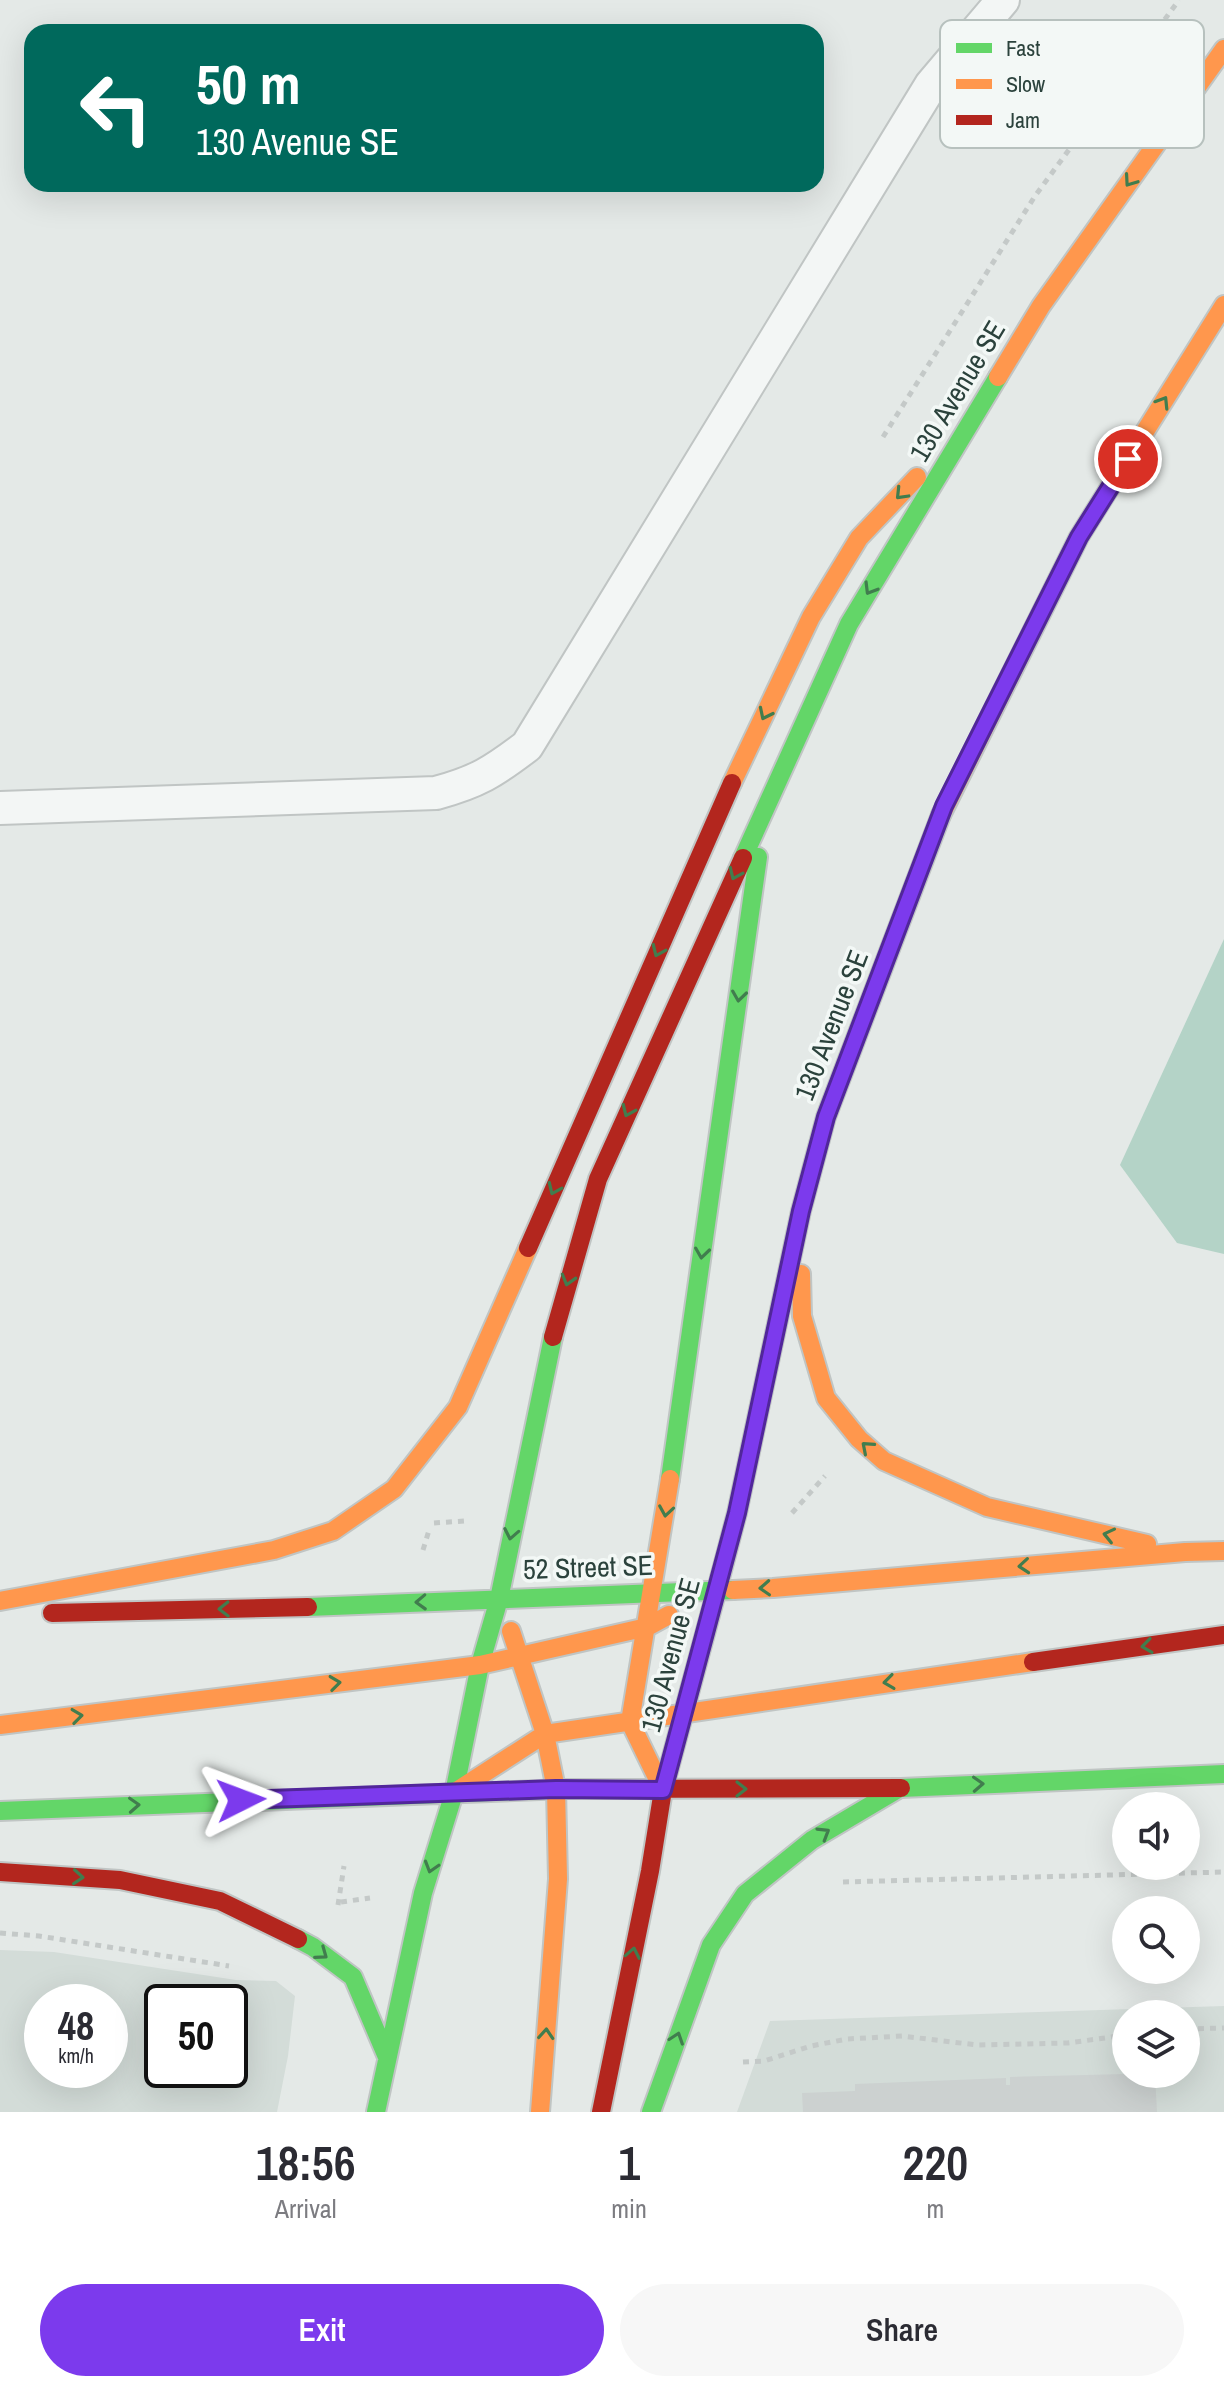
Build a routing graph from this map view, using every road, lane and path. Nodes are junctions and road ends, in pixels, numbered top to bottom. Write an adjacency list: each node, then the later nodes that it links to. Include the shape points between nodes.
1 (1003, 0): 2 (lane)
2 (986, 20)
3 (1224, 49): 5 (main road, 130 Avenue SE, one-way to 5)
4 (940, 74): 9 (lane, via 527,746 498,769 436,793)
5 (1204, 77)
6 (1154, 148): 8 (main road, 130 Avenue SE, one-way to 8, via 1041,306)
7 (1224, 305): 11 (main road, 130 Avenue SE, one-way to 7, via 826,1117 944,806 1079,537)
8 (973, 417): 10 (main road, 130 Avenue SE, one-way to 10, via 849,624); 21 (main road, one-way to 21, via 859,538 811,617 744,756 458,1407 394,1489 333,1531 274,1550)
9 (0, 808)
10 (765, 808): 19 (main road, one-way to 19); 20 (main road, 130 Avenue SE, one-way to 20, via 598,1179 556,1321)
11 (801, 1211): 17 (main road, one-way to 11, via 987,1507 884,1461 859,1439 826,1398 802,1316); 18 (main road, 130 Avenue SE)
12 (833, 1468): 13 (path)
13 (793, 1511)
14 (465, 1521): 15 (path, via 432,1523)
15 (423, 1550)
16 (1224, 1551): 17 (main road, 52 Street SE)
17 (1185, 1552): 18 (main road, 52 Street SE, one-way to 18)
18 (717, 1590): 19 (main road, 52 Street SE); 23 (main road); 27 (main road, 130 Avenue SE)
19 (651, 1593): 20 (main road, 52 Street SE); 23 (main road)
20 (499, 1599): 22 (main road, 52 Street SE, one-way to 22); 25 (main road); 26 (main road, 130 Avenue SE)
21 (0, 1601)
22 (0, 1614)
23 (647, 1627): 25 (main road); 28 (main road)
24 (1224, 1635): 27 (main road, one-way to 27)
25 (520, 1657): 26 (main road); 30 (main road)
26 (480, 1665): 29 (main road, one-way to 26); 35 (main road, 130 Avenue SE)
27 (683, 1714): 28 (main road); 34 (main road, 130 Avenue SE)
28 (630, 1722): 30 (main road); 34 (main road)
29 (0, 1725)
30 (545, 1734): 33 (main road); 35 (main road)
31 (1224, 1774): 32 (main road, one-way to 31)
32 (900, 1788): 34 (main road, one-way to 32); 52 (main road, one-way to 32, via 711,1945 745,1894 812,1840)
33 (556, 1789): 34 (main road); 35 (main road); 50 (main road, one-way to 33, via 558,1879)
34 (663, 1790): 51 (main road, 130 Avenue SE, one-way to 34)
35 (454, 1793): 36 (main road, one-way to 35); 47 (main road, 130 Avenue SE, one-way to 47, via 423,1893)
36 (0, 1811)
37 (344, 1866): 41 (path, via 340,1902)
38 (0, 1872): 47 (main road, one-way to 47, via 120,1880 220,1901 313,1947 353,1977)
39 (1224, 1872): 40 (path)
40 (831, 1882)
41 (384, 1896)
42 (0, 1933): 43 (path)
43 (239, 1967)
44 (1224, 2028): 45 (path)
45 (1200, 2029)
46 (1112, 2037): 48 (path, via 977,2045 902,2036 847,2039)
47 (387, 2057): 49 (main road, 130 Avenue SE)
48 (743, 2062)
49 (376, 2112)
50 (540, 2112)
51 (601, 2112)
52 (651, 2112)

